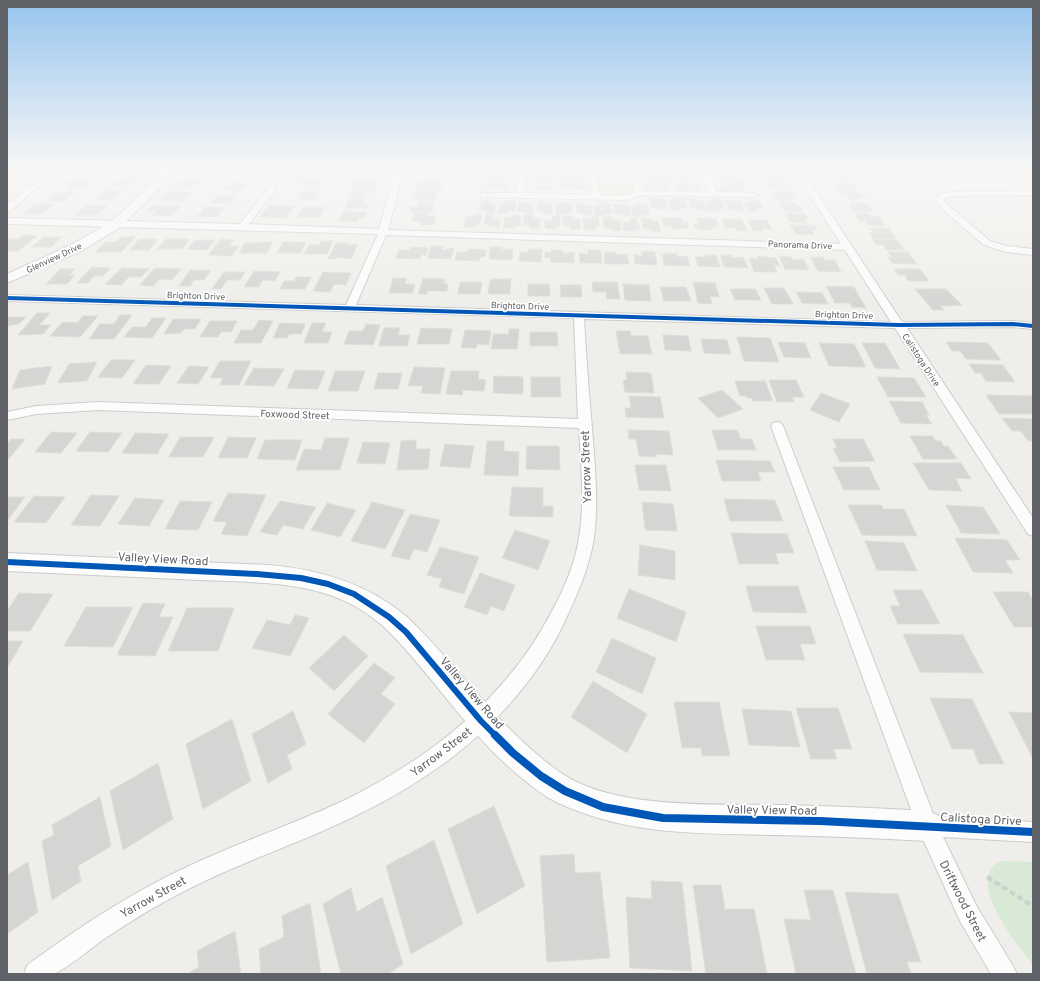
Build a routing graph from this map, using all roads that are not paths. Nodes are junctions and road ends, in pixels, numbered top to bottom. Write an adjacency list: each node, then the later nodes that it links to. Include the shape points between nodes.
1 (126, 215): 7 (street, Glenview Drive)
2 (252, 215): 8 (street)
3 (388, 215): 9 (street)
4 (828, 215): 10 (street, Calistoga Drive)
5 (954, 215): 11 (street, via 995,247)
6 (7, 221): 7 (street, Panorama Drive)
7 (115, 225): 8 (street, Panorama Drive); 12 (street, Glenview Drive, via 76,248)
8 (242, 227): 9 (street, Panorama Drive)
9 (383, 232): 10 (street, Panorama Drive); 14 (street)
10 (849, 247): 16 (street, Calistoga Drive)
11 (1033, 252)
12 (7, 280)
13 (7, 298): 14 (street, Brighton Drive)
14 (350, 308): 15 (street, Brighton Drive)
15 (579, 315): 16 (street, Brighton Drive); 19 (street, Yarrow Street)
16 (898, 325): 17 (street, Brighton Drive); 21 (street, Calistoga Drive)
17 (1033, 326)
18 (7, 416): 19 (street, Foxwood Street, via 36,410 98,406)
19 (585, 424): 23 (street, Yarrow Street, via 588,517 583,553 574,583 557,622 536,657)
20 (777, 426): 24 (street, Driftwood Street)
21 (1033, 530)
22 (7, 562): 23 (street, Valley View Road, via 257,574 301,578 328,584 354,594 389,617 406,632)
23 (481, 721): 24 (street, Valley View Road, via 541,776 565,791 603,807 663,818); 26 (street, Yarrow Street, via 429,763 385,791 177,883 119,915)
24 (927, 826): 25 (street, Calistoga Drive); 27 (street, Driftwood Street, via 966,912)
25 (1033, 832)
26 (36, 974)
27 (1005, 974)

